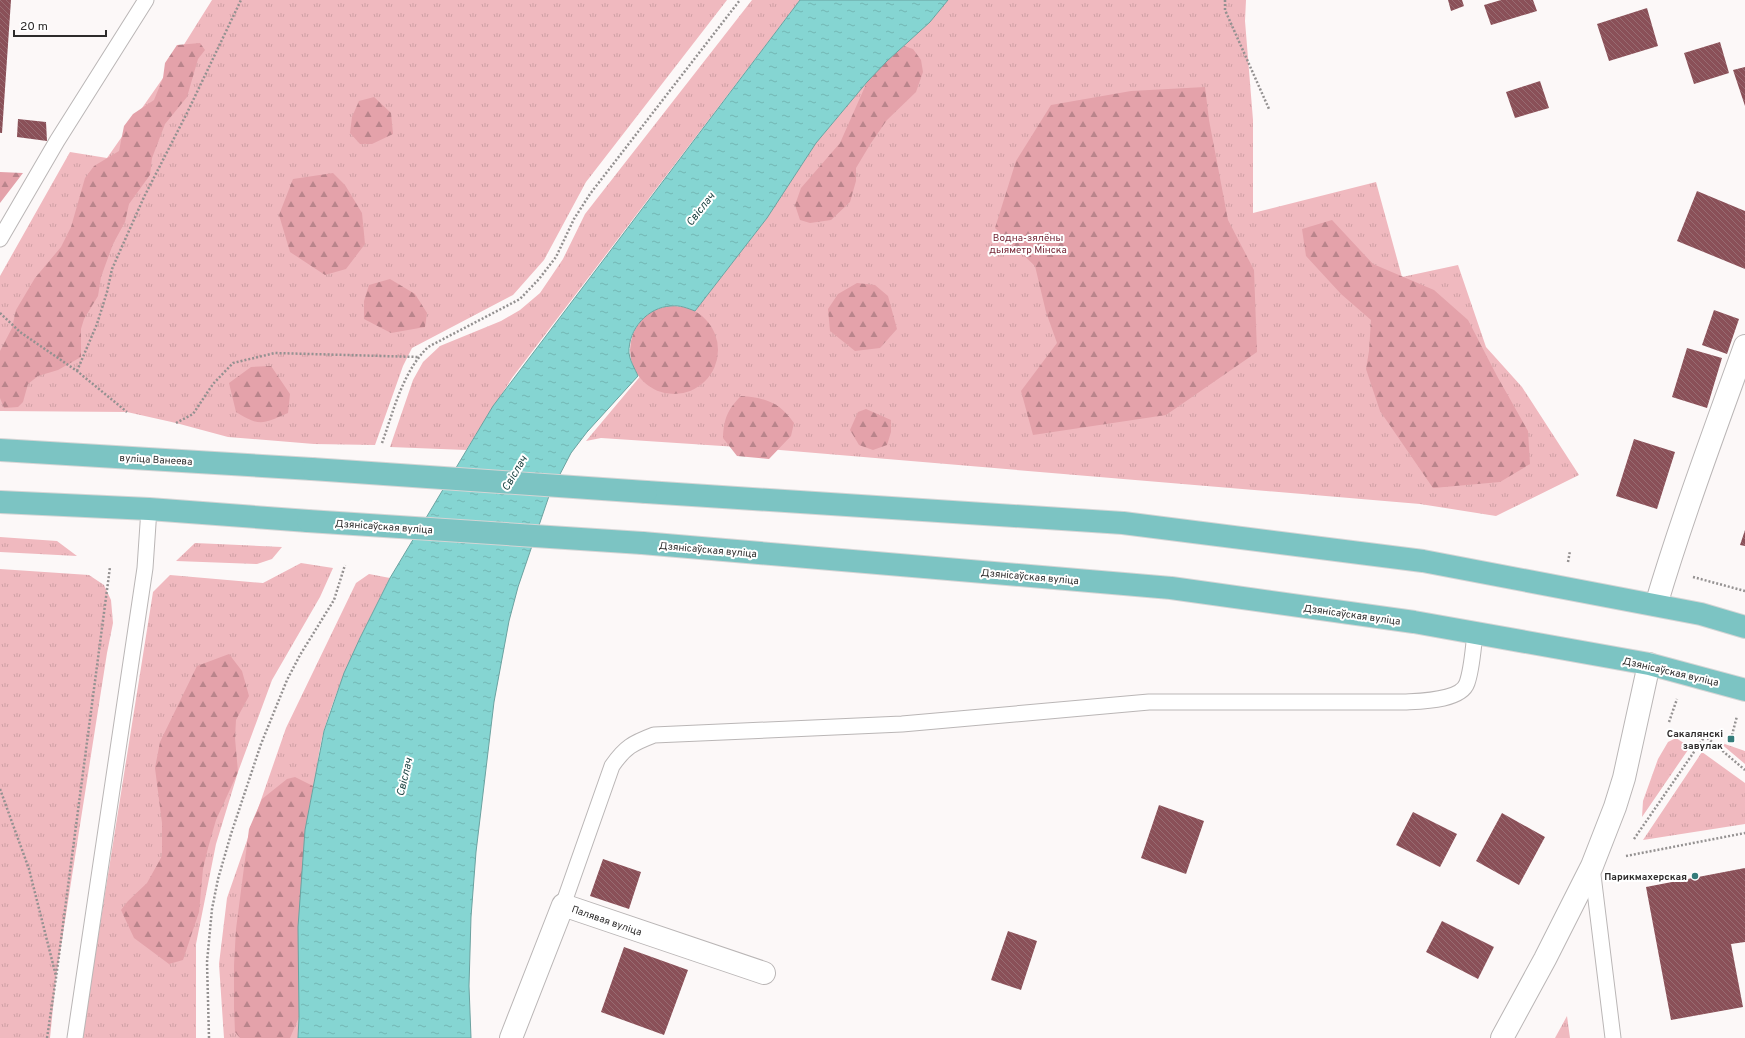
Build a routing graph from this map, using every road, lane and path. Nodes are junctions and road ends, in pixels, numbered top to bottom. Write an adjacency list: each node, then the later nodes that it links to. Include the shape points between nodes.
1 (146, 0): 6 (lane, via 65,128)
2 (241, 0): 10 (path, via 144,197 112,269 97,324)
3 (740, 0): 9 (path, via 590,194 556,256 539,279 520,299 428,347)
4 (1225, 0): 5 (path, via 1225,10)
5 (1269, 109)
6 (0, 238)
7 (0, 313): 10 (path, via 32,341)
8 (1745, 346): 23 (street, via 1702,464)
9 (418, 357): 12 (path, via 275,353 233,363 213,384 193,414); 13 (path, via 405,379)
10 (77, 371): 11 (path)
11 (126, 412)
12 (176, 423)
13 (382, 443)
14 (0, 450): 23 (main road, вуліца Ванеева, bridge, via 1123,523 1423,561)
15 (0, 502): 16 (main road)
16 (149, 509): 25 (main road, Дзянісаўская вуліца, bridge, via 308,522 642,543 1171,588 1414,622); 40 (lane, via 145,568)
17 (345, 565): 41 (path, via 334,600 300,654 264,737 227,849 212,909 208,954)
18 (110, 567): 38 (path)
19 (1689, 575): 20 (path)
20 (1711, 582): 21 (path); 22 (path)
21 (1709, 589)
22 (1745, 591)
23 (1656, 605): 24 (main road, via 1701,614)
24 (1745, 627)
25 (1475, 634): 26 (main road, Дзянісаўская вуліца); 36 (lane, via 1467,685 1458,693 1440,699 1404,702 1149,702 902,724 654,735 634,742 621,753 612,766)
26 (1649, 664): 27 (main road, Дзянісаўская вуліца); 35 (street, via 1624,778)
27 (1745, 690)
28 (1677, 698): 29 (path)
29 (1669, 722)
30 (1745, 770): 33 (path, via 1705,736)
31 (0, 789): 38 (path, via 29,869)
32 (1745, 833): 34 (path, via 1622,856)
33 (1630, 844)
34 (1626, 850)
35 (1592, 866): 43 (street); 44 (lane)
36 (563, 905): 37 (street, Палявая вуліца); 42 (street, Палявая вуліца)
37 (764, 973)
38 (56, 978): 39 (path)
39 (47, 1038)
40 (75, 1038)
41 (209, 1038)
42 (511, 1038)
43 (1502, 1038)
44 (1613, 1038)

